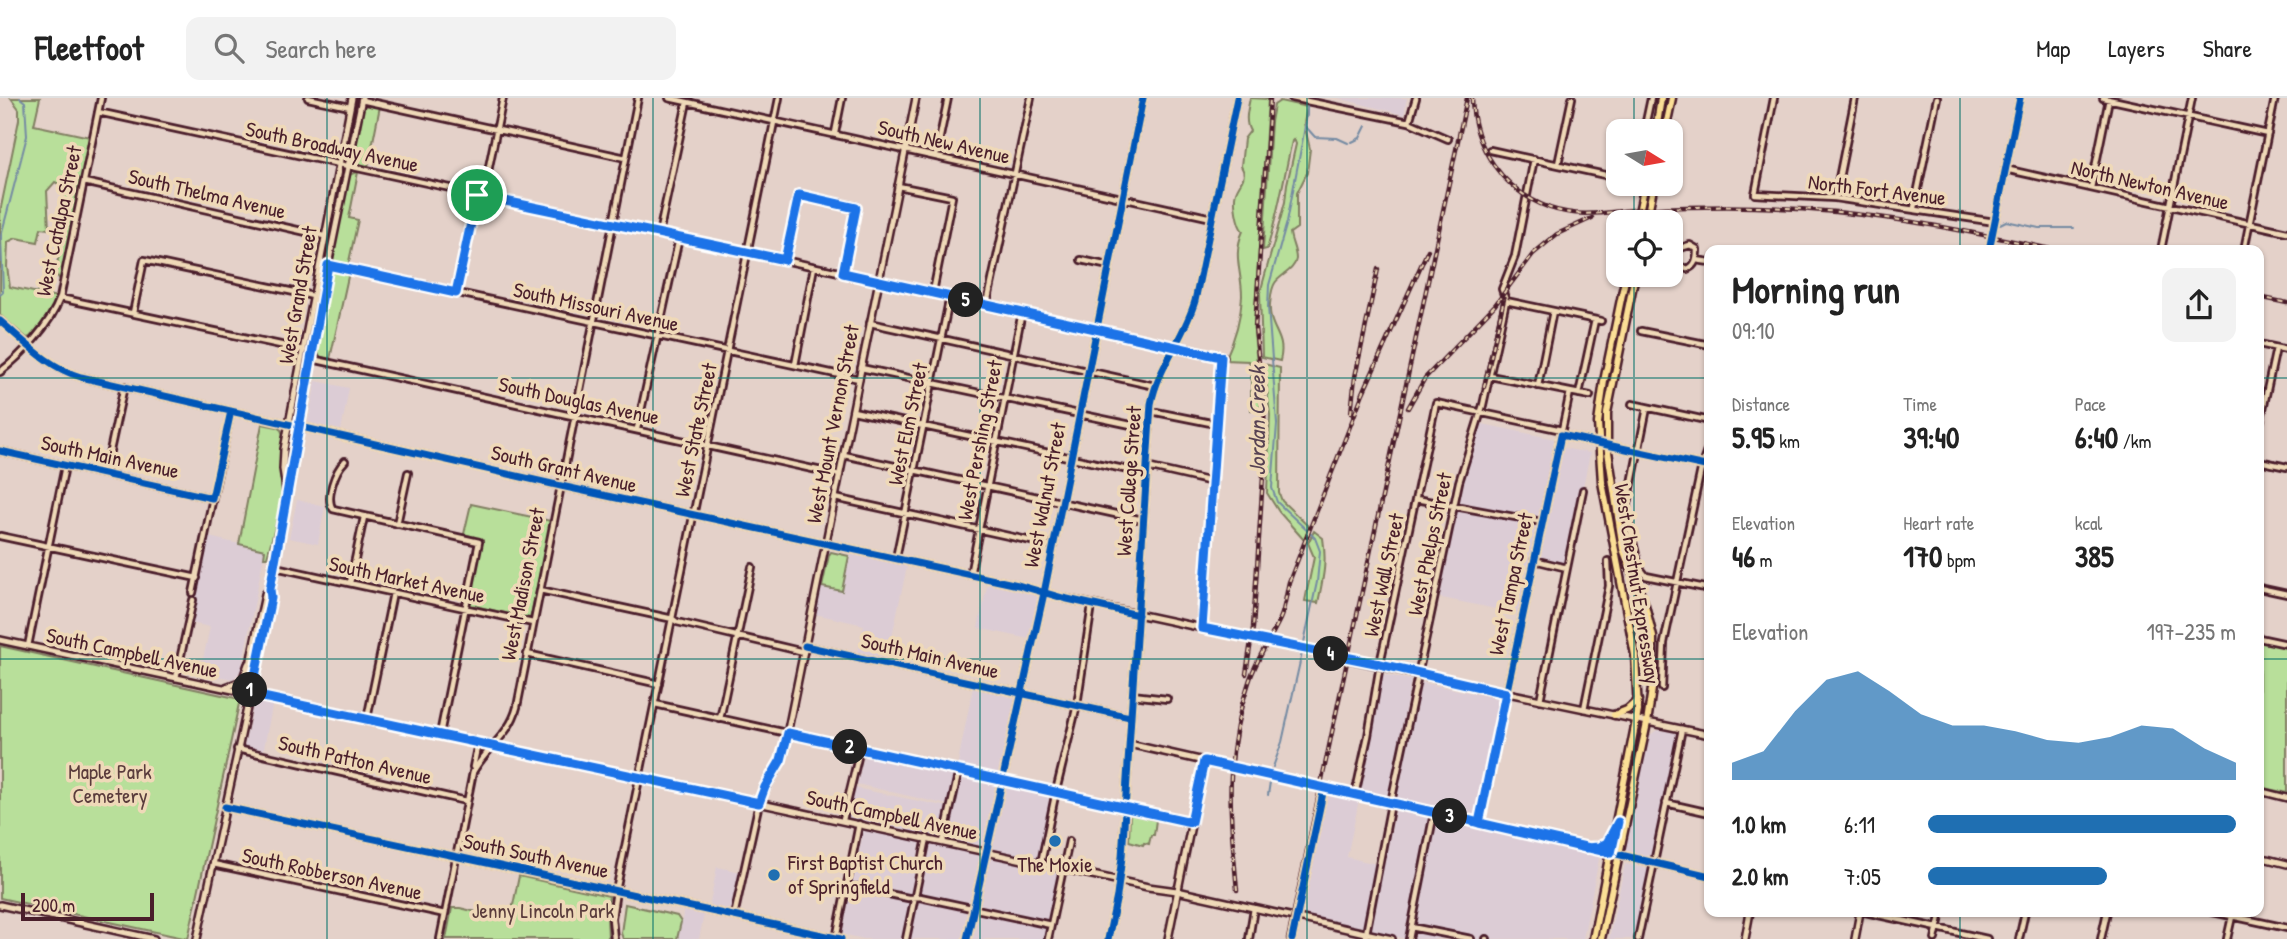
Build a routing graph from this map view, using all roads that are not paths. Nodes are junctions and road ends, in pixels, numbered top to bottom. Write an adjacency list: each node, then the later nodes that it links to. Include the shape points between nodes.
1 (101, 98): 31 (street, West Catalpa Street)
2 (308, 98): 30 (street)
3 (352, 98): 30 (main road, West Grand Street)
4 (503, 98): 38 (street)
5 (638, 98): 45 (street, West Madison Street)
6 (669, 98): 29 (street, South New Avenue)
7 (779, 98): 36 (street, West State Street)
8 (842, 98): 39 (street)
9 (916, 98): 42 (main road, West Mount Vernon Street)
10 (948, 98): 44 (street)
11 (1031, 98): 51 (street)
12 (1143, 98): 57 (street, West Walnut Street)
13 (1237, 98): 61 (main road, West College Street)
14 (1292, 98): 28 (street)
15 (1416, 98): 37 (street)
16 (1572, 98): 48 (street)
17 (1651, 98): 33 (street)
18 (1661, 98): 34 (main road)
19 (1672, 98): 35 (main road)
20 (1774, 98): 58 (street, North Fort Avenue, via 1755,194)
21 (1855, 98): 58 (street)
22 (1937, 98): 60 (street)
23 (2020, 98): 50 (main road)
24 (2107, 98): 32 (street); 55 (street)
25 (2192, 98): 32 (street)
26 (2275, 98): 40 (street)
27 (362, 99): 38 (street); 49 (main road, West Grand Street)
28 (1301, 99): 37 (street)
29 (687, 102): 36 (street, South New Avenue); 66 (street)
30 (350, 107): 47 (main road, West Grand Street)
31 (98, 112): 47 (street, South Broadway Avenue); 53 (street, West Catalpa Street)
32 (2188, 117): 40 (street); 59 (street)
33 (1647, 119)
34 (1658, 119)
35 (1668, 119)
36 (774, 121): 39 (street, South New Avenue); 73 (street, West State Street)
37 (1409, 122): 41 (street)
38 (497, 130): 45 (street); 56 (street)
39 (835, 133): 42 (street, South New Avenue)
40 (2268, 134): 63 (street)
41 (1448, 139)
42 (905, 150): 44 (street, South New Avenue); 54 (main road, West Mount Vernon Street)
43 (1490, 150): 46 (street)
44 (936, 156): 51 (street, South New Avenue)
45 (626, 158): 64 (street, West Madison Street)
46 (1534, 159): 48 (street); 91 (street, West Phelps Street, via 1515,256 1502,289)
47 (339, 164): 49 (street, South Broadway Avenue); 67 (main road, West Grand Street)
48 (1559, 164): 52 (street)
49 (348, 166): 56 (street, South Broadway Avenue); 78 (main road, West Grand Street)
50 (2005, 169): 55 (street, North Newton Avenue); 62 (main road)
51 (1014, 174): 57 (street, South New Avenue); 92 (street)
52 (1606, 175)
53 (83, 182): 67 (street, South Thelma Avenue); 90 (street, West Catalpa Street)
54 (898, 186): 83 (main road, West Mount Vernon Street); 86 (street, via 952,197)
55 (2091, 188): 59 (street, North Newton Avenue)
56 (480, 195): 64 (street, South Broadway Avenue); 87 (street)
57 (1123, 198): 61 (street, South New Avenue); 79 (street, West Walnut Street)
58 (1835, 198): 60 (street, North Fort Avenue)
59 (2171, 206): 63 (street, North Newton Avenue); 70 (street)
60 (1914, 208): 62 (street, North Fort Avenue)
61 (1212, 218): 106 (main road, West College Street, via 1195,301)
62 (1995, 222): 69 (main road)
63 (2249, 223): 65 (street, North Newton Avenue); 71 (street)
64 (614, 224): 66 (street, South Broadway Avenue); 97 (street, West Madison Street)
65 (2287, 232)
66 (659, 234): 68 (street, South Broadway Avenue)
67 (324, 236): 88 (main road, West Grand Street)
68 (678, 238): 73 (street, South Broadway Avenue); 101 (street)
69 (1990, 245)
70 (2162, 245)
71 (2245, 245)
72 (1683, 246): 76 (street, via 1696,249)
73 (749, 253): 74 (street, South Broadway Avenue); 110 (street, West State Street)
74 (785, 260): 80 (street, South Broadway Avenue); 82 (street, via 799,195 856,208)
75 (1081, 260): 79 (street)
76 (1696, 260): 77 (street); 81 (street, via 1691,268)
77 (1704, 261)
78 (328, 265): 87 (street, South Missouri Avenue); 112 (main road, West Grand Street)
79 (1109, 266): 99 (street, West Walnut Street)
80 (814, 267): 82 (street, South Broadway Avenue); 113 (street)
81 (1683, 268)
82 (843, 273): 83 (street, South Broadway Avenue)
83 (878, 281): 86 (street, South Broadway Avenue); 98 (main road, West Mount Vernon Street)
84 (1624, 287): 145 (main road, West Chestnut Expressway, via 1598,423)
85 (1633, 287): 145 (main road, West Chestnut Expressway)
86 (933, 292): 89 (street, South Broadway Avenue)
87 (456, 293): 97 (street, South Missouri Avenue)
88 (313, 296): 95 (street, via 144,260); 108 (main road, West Grand Street)
89 (950, 296): 92 (street, South Broadway Avenue); 102 (street, West Elm Street)
90 (60, 298): 95 (street); 103 (street, West Catalpa Street)
91 (1506, 301): 93 (street); 117 (street, West Phelps Street)
92 (987, 304): 94 (street, South Broadway Avenue)
93 (1553, 311): 122 (street); 124 (street, via 1598,320)
94 (1023, 312): 99 (street, South Broadway Avenue); 111 (street, West Pershing Street)
95 (133, 313): 108 (street)
96 (0, 321): 103 (main road, South Grant Avenue)
97 (594, 322): 101 (street, South Missouri Avenue); 135 (street, West Madison Street)
98 (870, 323): 102 (street); 114 (main road, West Mount Vernon Street)
99 (1097, 328): 106 (street, South Broadway Avenue); 115 (street, West Walnut Street)
100 (1641, 331): 104 (street)
101 (658, 336): 110 (street, South Missouri Avenue); 141 (street)
102 (941, 338): 111 (street); 119 (street, West Elm Street)
103 (28, 344): 116 (street, West Catalpa Street); 120 (main road, South Grant Avenue, via 68,373)
104 (1704, 344)
105 (2264, 345): 107 (street)
106 (1175, 346): 121 (main road, West College Street); 138 (street, South Broadway Avenue, via 1223,357)
107 (2276, 348): 109 (street); 128 (street)
108 (304, 350): 137 (main road, West Grand Street)
109 (2287, 350)
110 (728, 351): 113 (street, South Missouri Avenue); 146 (street, West State Street)
111 (1014, 355): 115 (street); 126 (street, West Pershing Street)
112 (312, 359): 135 (street, South Douglas Avenue); 139 (main road, West Grand Street)
113 (795, 365): 118 (street, South Missouri Avenue)
114 (861, 368): 118 (main road, West Mount Vernon Street); 119 (street)
115 (1088, 370): 121 (street); 134 (street, West Walnut Street)
116 (0, 372)
117 (1489, 376): 122 (street); 133 (street, West Phelps Street)
118 (859, 379): 131 (main road, West Mount Vernon Street)
119 (933, 382): 126 (street); 140 (street, West Elm Street)
120 (124, 386): 130 (main road, South Grant Avenue); 160 (street)
121 (1155, 386): 132 (main road, West College Street)
122 (1538, 386): 123 (street)
123 (1570, 392): 124 (street); 143 (street, West Tampa Street)
124 (1579, 394): 125 (street)
125 (1590, 396)
126 (1005, 399): 134 (street); 144 (street, West Pershing Street)
127 (1632, 404): 129 (street)
128 (2264, 404)
129 (1647, 408): 136 (street); 148 (street)
130 (231, 411): 137 (main road, South Grant Avenue); 166 (street)
131 (853, 411): 140 (street); 149 (main road, West Mount Vernon Street)
132 (1151, 411): 138 (street); 142 (main road, West College Street)
133 (1480, 413): 143 (street); 169 (street, West Wall Street, via 1436,403); 171 (street, West Phelps Street)
134 (1079, 415): 142 (street); 150 (street, West Walnut Street)
135 (575, 416): 141 (street, South Douglas Avenue); 163 (street, West Madison Street)
136 (1704, 420)
137 (290, 424): 139 (main road, South Grant Avenue); 167 (main road, West Grand Street, via 283,469)
138 (1216, 424): 162 (street)
139 (299, 426): 163 (main road, South Grant Avenue); 167 (main road, West Grand Street)
140 (923, 426): 144 (street); 157 (street, West Elm Street)
141 (637, 429): 146 (street, South Douglas Avenue)
142 (1150, 429): 158 (main road, West College Street)
143 (1562, 432): 145 (street); 176 (street, West Tampa Street)
144 (997, 443): 150 (street); 164 (street, West Pershing Street)
145 (1603, 444): 148 (street); 224 (main road, West Chestnut Expressway, via 1602,482 1633,640); 233 (main road, West Chestnut Expressway, via 1623,549 1653,637)
146 (708, 445): 161 (street, South Douglas Avenue); 173 (street, West State Street)
147 (0, 451): 155 (street, South Main Avenue)
148 (1638, 451): 154 (street); 192 (street, via 1626,513 1639,567 1646,576)
149 (844, 454): 157 (street); 161 (main road, West Mount Vernon Street)
150 (1071, 458): 158 (street); 170 (street, West Walnut Street)
151 (1704, 460): 154 (street)
152 (345, 461): 174 (street, via 336,475 331,507)
153 (2264, 462): 156 (street)
154 (1702, 465): 192 (street)
155 (65, 466): 160 (street, South Main Avenue); 181 (street)
156 (2287, 467)
157 (914, 470): 164 (street); 172 (street, West Elm Street)
158 (1147, 470): 162 (street); 175 (main road, West College Street)
159 (408, 473): 177 (street)
160 (105, 474): 166 (street, South Main Avenue)
161 (839, 475): 168 (main road, West Mount Vernon Street)
162 (1212, 482): 205 (street)
163 (561, 486): 173 (main road, South Grant Avenue); 196 (street, West Madison Street)
164 (988, 486): 170 (street); 178 (street, West Pershing Street)
165 (1583, 490): 188 (street)
166 (212, 498): 190 (street)
167 (287, 498): 186 (main road, West Grand Street)
168 (835, 498): 172 (street); 180 (main road, West Mount Vernon Street)
169 (1416, 499): 171 (street); 251 (street, West Wall Street)
170 (1062, 502): 175 (street); 182 (street, West Walnut Street)
171 (1453, 506): 176 (street); 255 (street, West Phelps Street)
172 (905, 514): 178 (street); 183 (street, West Elm Street)
173 (694, 515): 180 (main road, South Grant Avenue); 203 (street, West State Street)
174 (364, 517): 177 (street); 191 (street)
175 (1143, 520): 202 (main road, West College Street)
176 (1542, 522): 184 (street, West Tampa Street)
177 (397, 524): 201 (street, via 479,542)
178 (978, 530): 182 (street); 189 (street, West Pershing Street)
179 (0, 536): 181 (street)
180 (826, 544): 183 (main road, South Grant Avenue); 211 (main road, West Mount Vernon Street)
181 (48, 546): 190 (street); 210 (street)
182 (1054, 546): 198 (street, West Walnut Street)
183 (896, 558): 189 (main road, South Grant Avenue)
184 (1534, 560): 188 (street); 220 (street, West Tampa Street)
185 (1608, 561): 227 (street, via 1609,586)
186 (275, 567): 191 (street, South Market Avenue); 194 (main road, West Grand Street)
187 (752, 567): 206 (street)
188 (1567, 568): 223 (street)
189 (970, 575): 198 (main road, South Grant Avenue)
190 (197, 578): 214 (street)
191 (350, 583): 197 (street, South Market Avenue)
192 (1677, 583): 193 (street); 217 (street, via 1664,643)
193 (1704, 588)
194 (270, 589): 212 (main road, West Grand Street, via 265,594); 218 (main road, West Grand Street)
195 (2264, 589): 199 (street)
196 (540, 590): 203 (street, South Main Avenue); 204 (street, West Madison Street)
197 (393, 593): 201 (street, South Market Avenue); 230 (street)
198 (1044, 593): 200 (main road, South Grant Avenue); 219 (street, West Walnut Street)
199 (2287, 594)
200 (1092, 605): 202 (main road, South Grant Avenue); 226 (street)
201 (465, 608): 204 (street, South Market Avenue); 236 (street)
202 (1138, 615): 205 (main road, South Grant Avenue); 221 (main road, West College Street)
203 (673, 619): 206 (street, South Main Avenue); 215 (street, West State Street)
204 (533, 623): 213 (street, West Madison Street)
205 (1204, 628): 220 (main road, South Grant Avenue, bridge)
206 (737, 636): 211 (street, South Main Avenue); 231 (street)
207 (2264, 639): 209 (street)
208 (0, 640): 210 (main road, South Campbell Avenue)
209 (2287, 644)
210 (28, 646): 214 (main road, South Campbell Avenue)
211 (804, 649): 219 (street, South Main Avenue); 235 (main road, West Mount Vernon Street)
212 (254, 652): 216 (main road, via 242,681); 218 (main road, West Grand Street)
213 (527, 654): 215 (street); 240 (street, West Madison Street, via 514,719)
214 (176, 678): 216 (main road, South Campbell Avenue)
215 (659, 684): 225 (street, West State Street)
216 (221, 688): 218 (main road, South Campbell Avenue)
217 (1662, 688)
218 (250, 690): 230 (main road, South Campbell Avenue); 241 (main road, West Grand Street)
219 (1022, 693): 226 (street, South Main Avenue); 247 (street, West Walnut Street)
220 (1506, 693): 223 (main road, South Grant Avenue); 264 (street, West Tampa Street)
221 (1132, 695): 222 (street); 229 (main road, West College Street)
222 (1167, 699)
223 (1540, 700): 227 (main road, South Grant Avenue)
224 (1638, 700): 228 (main road); 232 (main road, West Chestnut Expressway)
225 (655, 705): 231 (street); 246 (street, West State Street)
226 (1077, 705): 229 (street, South Main Avenue); 249 (street)
227 (1584, 709): 228 (main road, South Grant Avenue)
228 (1614, 715): 232 (main road, South Grant Avenue)
229 (1130, 717): 239 (main road, West College Street)
230 (367, 719): 236 (main road, South Campbell Avenue)
231 (720, 719): 235 (street)
232 (1637, 721): 233 (main road, South Grant Avenue); 263 (main road, West Chestnut Expressway)
233 (1647, 723): 234 (main road, South Grant Avenue); 271 (main road, West Chestnut Expressway)
234 (1682, 729): 237 (main road, South Grant Avenue); 256 (street)
235 (788, 733): 242 (street); 254 (main road, West Mount Vernon Street, via 781,760)
236 (440, 734): 238 (main road, South Campbell Avenue)
237 (1704, 734)
238 (478, 743): 240 (main road, South Campbell Avenue); 245 (street)
239 (1129, 744): 243 (main road); 258 (main road, West College Street)
240 (493, 746): 245 (street, West Madison Street); 246 (main road, South Campbell Avenue)
241 (237, 749): 253 (street, South Patton Avenue); 257 (main road, West Grand Street)
242 (860, 749): 244 (street); 261 (street)
243 (1204, 761): 248 (street); 262 (main road)
244 (959, 770): 247 (street); 268 (street)
245 (472, 772): 253 (street, West Madison Street)
246 (640, 778): 254 (main road, South Campbell Avenue); 282 (street, West State Street)
247 (1002, 779): 249 (street); 270 (street, West Walnut Street)
248 (1324, 788): 251 (street); 290 (street)
249 (1056, 791): 258 (street); 274 (street)
250 (2264, 792): 252 (street)
251 (1356, 795): 255 (street)
252 (2287, 797)
253 (466, 801): 272 (street, West Madison Street)
254 (759, 803): 261 (main road, South Campbell Avenue); 289 (street, West Mount Vernon Street)
255 (1391, 803): 260 (street); 303 (street, West Phelps Street)
256 (1666, 803): 259 (street); 275 (street)
257 (225, 807): 272 (street, South South Avenue); 276 (main road, West Grand Street)
258 (1125, 807): 262 (street); 280 (main road, West College Street)
259 (1704, 812)
260 (1434, 813): 264 (street); 300 (street)
261 (844, 821): 265 (main road, South Campbell Avenue)
262 (1191, 822): 283 (main road)
263 (1618, 822): 269 (main road, via 1607,843); 271 (main road, West Chestnut Expressway)
264 (1479, 823): 269 (street)
265 (859, 824): 266 (main road, South Campbell Avenue); 281 (street)
266 (927, 838): 268 (main road, South Campbell Avenue); 284 (street)
267 (1069, 841): 278 (street)
268 (943, 842): 270 (main road, South Campbell Avenue)
269 (1591, 848): 271 (street)
270 (986, 851): 274 (main road, South Campbell Avenue); 286 (street, West Walnut Street)
271 (1615, 854): 275 (main road); 319 (main road, West Chestnut Expressway); 320 (main road, West Chestnut Expressway)
272 (456, 857): 282 (street, South South Avenue); 288 (street, West Madison Street)
273 (2264, 858): 277 (main road)
274 (1041, 863): 278 (main road, South Campbell Avenue)
275 (1654, 863): 279 (main road); 321 (street)
276 (213, 864): 288 (street, South Robberson Avenue); 305 (main road, West Grand Street)
277 (2287, 864)
278 (1064, 868): 280 (main road, South Campbell Avenue); 299 (street)
279 (1704, 875)
280 (1119, 880): 283 (main road, South Campbell Avenue); 312 (main road, West College Street)
281 (846, 885): 284 (street); 308 (street)
282 (616, 891): 289 (street, South South Avenue); 307 (street, West State Street)
283 (1177, 891): 287 (main road, South Campbell Avenue); 313 (main road)
284 (914, 897): 286 (street); 309 (street)
285 (0, 905): 304 (main road)
286 (973, 908): 299 (street); 310 (street, West Walnut Street)
287 (1254, 908): 290 (main road, South Campbell Avenue); 314 (street)
288 (445, 914): 306 (street, West Madison Street)
289 (734, 916): 308 (street, South South Avenue)
290 (1296, 917): 303 (main road, South Campbell Avenue); 315 (street)
291 (1749, 917): 322 (main road)
292 (1861, 917): 323 (main road)
293 (1886, 917): 301 (street)
294 (1940, 917): 301 (street)
295 (2024, 917): 326 (street)
296 (2106, 917): 327 (street)
297 (2232, 917): 328 (street)
298 (2245, 917): 302 (street)
299 (1051, 925): 311 (street)
300 (1411, 926): 317 (street); 318 (street)
301 (1937, 928): 324 (street); 325 (street)
302 (2287, 928)
303 (1365, 936): 316 (main road, South Campbell Avenue)
304 (154, 939)
305 (197, 939)
306 (440, 939)
307 (614, 939)
308 (837, 939)
309 (906, 939)
310 (967, 939)
311 (1048, 939)
312 (1108, 939)
313 (1168, 939)
314 (1249, 939)
315 (1292, 939)
316 (1392, 939)
317 (1409, 939)
318 (1471, 939)
319 (1594, 939)
320 (1601, 939)
321 (1638, 939)
322 (1745, 939)
323 (1854, 939)
324 (1935, 939)
325 (1987, 939)
326 (2019, 939)
327 (2101, 939)
328 (2227, 939)

